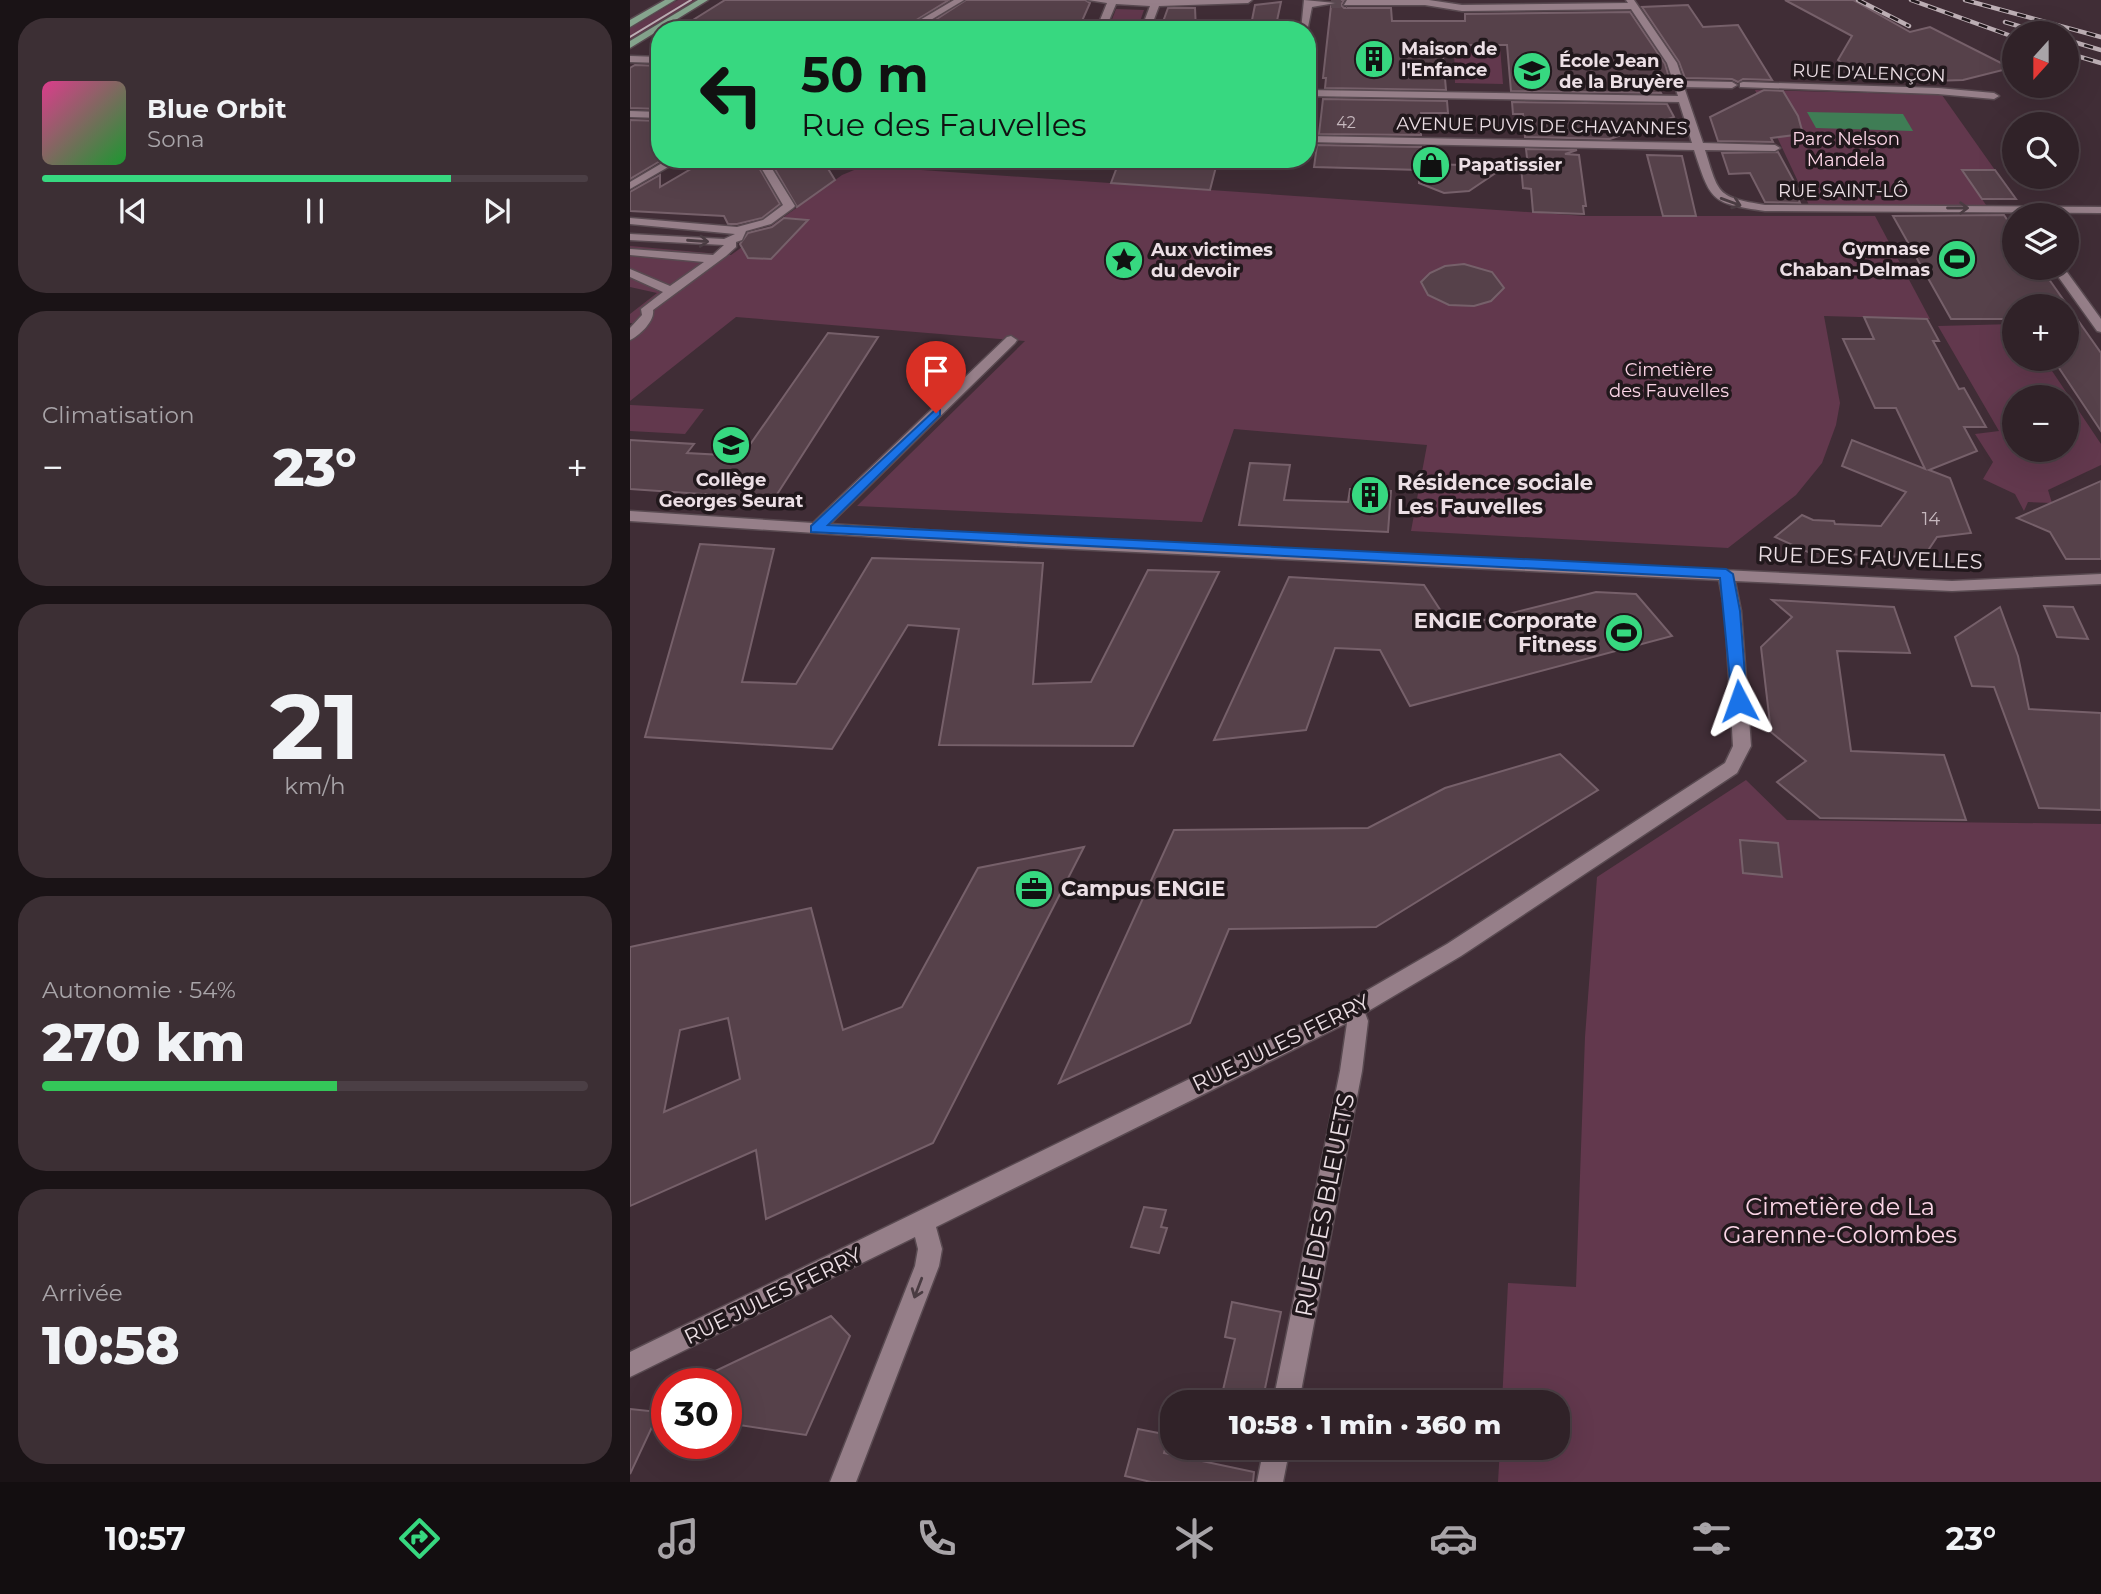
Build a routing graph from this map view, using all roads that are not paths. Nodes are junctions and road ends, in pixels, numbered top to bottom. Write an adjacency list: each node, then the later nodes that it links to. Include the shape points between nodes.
1 (671, 0): 18 (main road)
2 (704, 0): 13 (main road)
3 (960, 0): 14 (street)
4 (1092, 0): 6 (street)
5 (1248, 0): 11 (street)
6 (1112, 2): 11 (street); 15 (street)
7 (1308, 2): 8 (street); 17 (street)
8 (1331, 3)
9 (1347, 3): 12 (street)
10 (1632, 3): 12 (street); 23 (street, RUE SAINT-LÔ, via 1672,63)
11 (1155, 4): 16 (street)
12 (1472, 4)
13 (669, 21)
14 (923, 21)
15 (1104, 21)
16 (1148, 21)
17 (1306, 21)
18 (630, 24)
19 (651, 32): 20 (main road)
20 (630, 45)
21 (630, 59): 22 (street)
22 (651, 60)
23 (1679, 84): 25 (street, RUE D'ALENÇON); 26 (street, RUE SAINT-LÔ)
24 (1316, 93): 26 (street)
25 (1994, 96)
26 (1684, 99): 31 (street, RUE SAINT-LÔ)
27 (630, 114): 28 (street)
28 (651, 115)
29 (1316, 129): 31 (street, AVENUE PUVIS DE CHAVANNES)
30 (1316, 139): 31 (street, AVENUE PUVIS DE CHAVANNES)
31 (1697, 142): 32 (street, AVENUE PUVIS DE CHAVANNES); 38 (street, RUE SAINT-LÔ, one-way to 38, via 1712,190 1728,202 1745,206)
32 (1775, 148)
33 (661, 168): 35 (street)
34 (766, 168): 40 (street, via 789,206 767,222)
35 (630, 186)
36 (2101, 210): 37 (street, RUE SAINT-LÔ)
37 (2079, 211)
38 (2002, 212)
39 (632, 224): 40 (street)
40 (738, 230): 42 (street, via 740,236)
41 (630, 237): 42 (street, one-way to 42)
42 (730, 241): 44 (street, via 730,247)
43 (630, 252): 44 (street)
44 (716, 259): 47 (street)
45 (630, 273): 47 (street)
46 (2067, 280): 48 (street)
47 (671, 291): 49 (street, via 647,309 648,316)
48 (2101, 328)
49 (630, 336)
50 (1011, 340): 52 (street)
51 (630, 516): 52 (street, RUE DES FAUVELLES)
52 (816, 529): 53 (street, RUE DES FAUVELLES)
53 (1726, 574): 54 (street, RUE DES FAUVELLES, via 1952,586); 55 (street, RUE JULES FERRY, via 1733,611 1742,746 1731,768 1454,950)
54 (2101, 579)
55 (1352, 1010): 56 (street, RUE JULES FERRY); 58 (street, RUE DES BLEUETS, via 1358,1021 1351,1071)
56 (923, 1223): 57 (street, RUE JULES FERRY); 60 (street, one-way to 60, via 930,1249 927,1266)
57 (630, 1366)
58 (1288, 1390)
59 (1274, 1460): 61 (street)
60 (843, 1482)
61 (1270, 1482)

